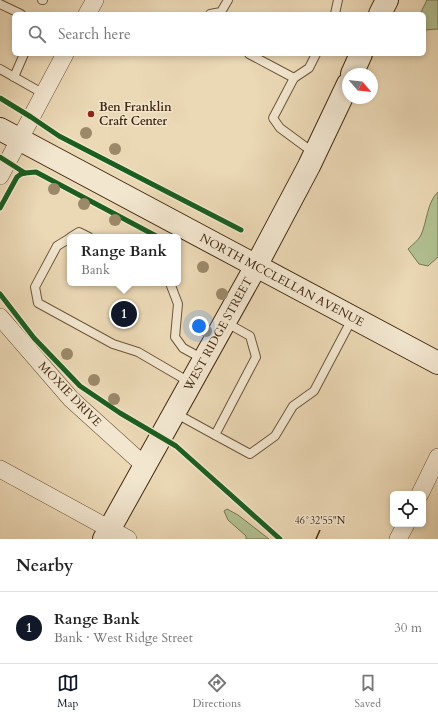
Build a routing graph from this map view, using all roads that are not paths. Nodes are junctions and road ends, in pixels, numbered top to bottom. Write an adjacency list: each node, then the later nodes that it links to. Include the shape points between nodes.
1 (95, 0): 7 (street)
2 (228, 0): 8 (lane)
3 (338, 0): 9 (lane)
4 (387, 0): 10 (street)
5 (0, 4): 6 (lane)
6 (17, 12)
7 (88, 12)
8 (221, 12)
9 (335, 12)
10 (381, 12)
11 (23, 56): 18 (lane)
12 (64, 56): 20 (street)
13 (253, 56): 19 (lane)
14 (315, 56): 19 (lane, via 309,68)
15 (360, 56): 16 (street)
16 (355, 68)
17 (0, 69): 18 (lane)
18 (14, 77): 20 (lane)
19 (294, 78): 24 (lane, via 272,118 280,128)
20 (44, 94): 23 (street)
21 (342, 97): 24 (street, WEST RIDGE STREET)
22 (0, 129): 23 (street, NORTH MCCLELLAN AVENUE)
23 (19, 139): 25 (street); 27 (street, NORTH MCCLELLAN AVENUE)
24 (315, 154): 27 (street, WEST RIDGE STREET)
25 (0, 176)
26 (67, 240): 34 (lane, via 57,246 35,287 38,303 114,344 138,352)
27 (256, 266): 30 (street, NORTH MCCLELLAN AVENUE); 31 (street, WEST RIDGE STREET)
28 (171, 286): 32 (lane, via 178,304 176,337 183,348)
29 (0, 317): 38 (street, MOXIE DRIVE, via 71,399)
30 (353, 318): 33 (street, NORTH MCCLELLAN AVENUE); 36 (lane, via 314,391 293,406 275,436 250,454)
31 (225, 322): 32 (street, WEST RIDGE STREET); 36 (lane, via 250,336 256,357)
32 (204, 359): 34 (street, WEST RIDGE STREET)
33 (438, 363)
34 (191, 383): 35 (street, WEST RIDGE STREET)
35 (174, 413): 36 (lane); 38 (street, WEST RIDGE STREET)
36 (214, 435)
37 (438, 457): 40 (street)
38 (145, 466): 42 (street, WEST RIDGE STREET)
39 (0, 469): 42 (street)
40 (421, 491)
41 (404, 527): 43 (street)
42 (114, 536)
43 (398, 539)

